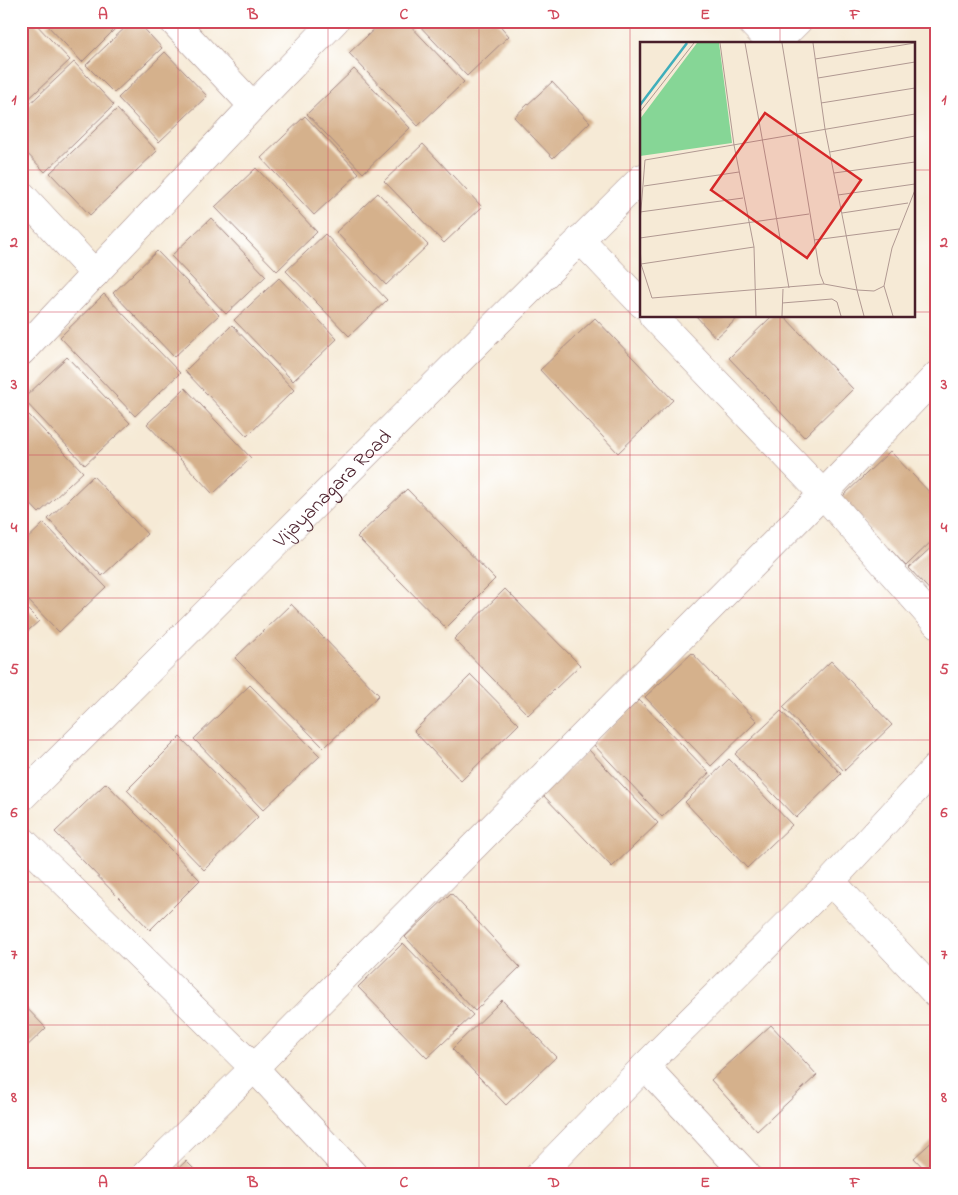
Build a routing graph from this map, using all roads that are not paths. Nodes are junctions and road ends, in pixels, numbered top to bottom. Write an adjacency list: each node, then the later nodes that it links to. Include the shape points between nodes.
1 (173, 21): 7 (street)
2 (335, 21): 7 (street)
3 (750, 21): 5 (street)
4 (798, 21): 6 (street)
5 (772, 42)
6 (776, 42)
7 (252, 106): 11 (street)
8 (640, 180): 10 (street, Vijayanagara Road)
9 (21, 194): 11 (street)
10 (580, 239): 12 (street); 19 (street, Vijayanagara Road)
11 (95, 274): 14 (street)
12 (640, 302)
13 (655, 318): 16 (street)
14 (21, 352)
15 (937, 375): 16 (street)
16 (823, 494): 17 (street); 24 (street)
17 (937, 624)
18 (937, 766): 21 (street)
19 (21, 798)
20 (21, 839): 24 (street)
21 (831, 881): 22 (street); 23 (street)
22 (937, 995)
23 (645, 1066): 27 (street); 28 (street)
24 (254, 1068): 25 (street); 26 (street)
25 (146, 1174)
26 (353, 1174)
27 (540, 1174)
28 (746, 1174)

